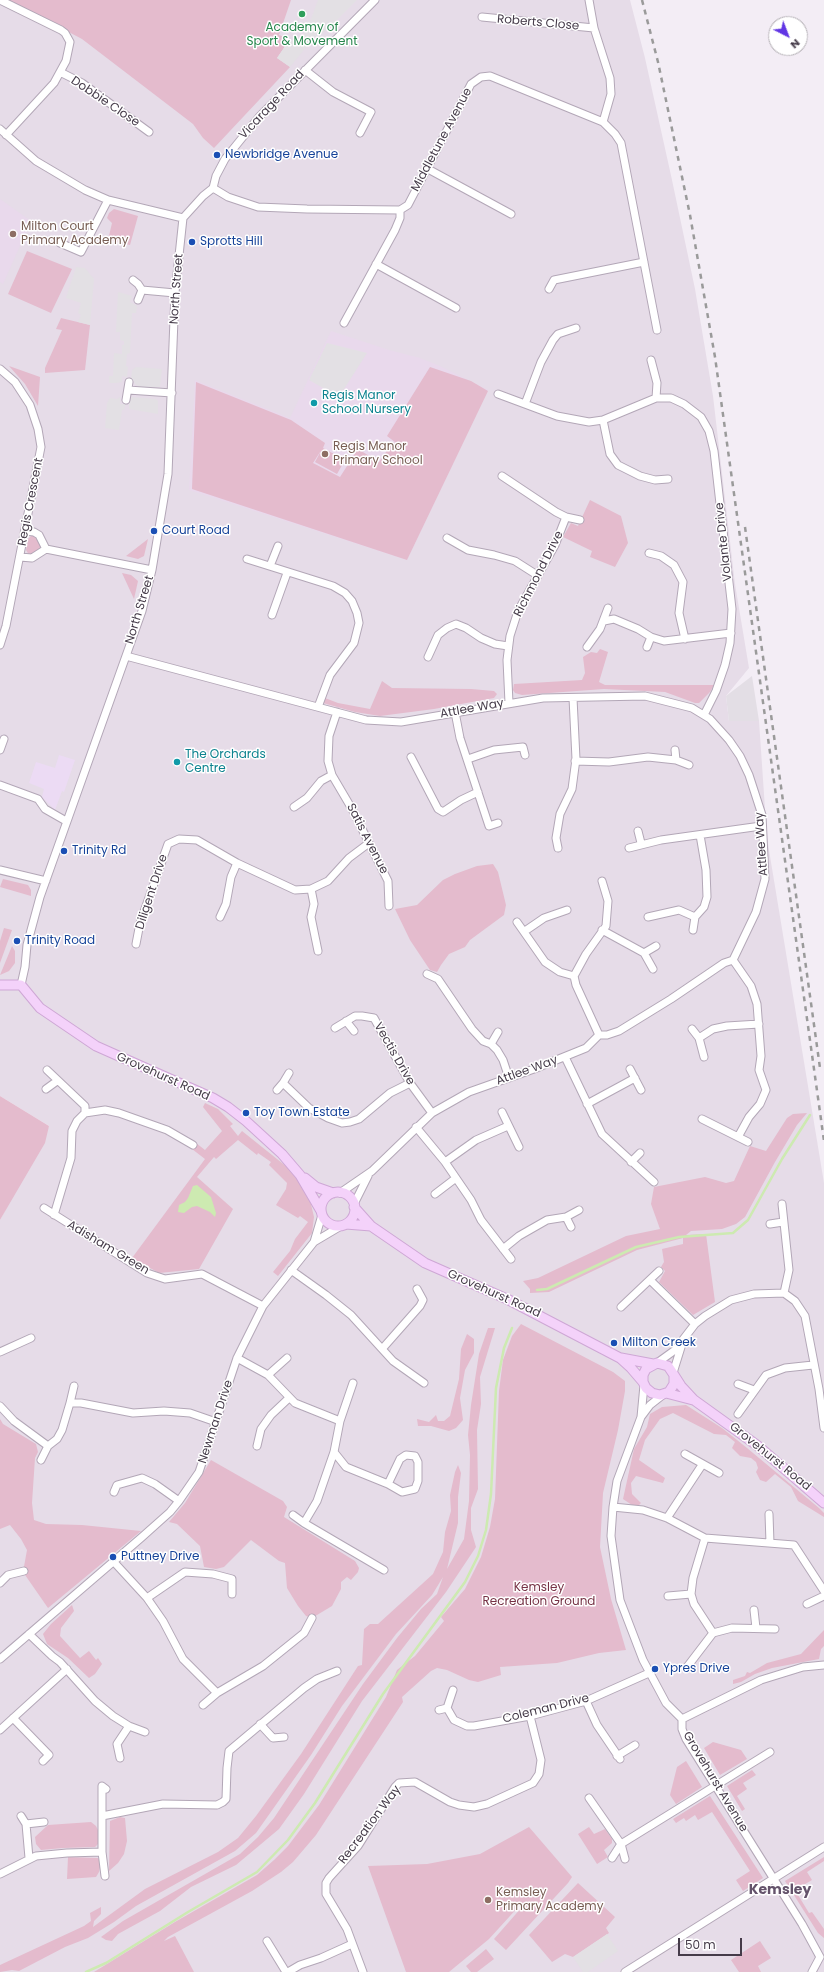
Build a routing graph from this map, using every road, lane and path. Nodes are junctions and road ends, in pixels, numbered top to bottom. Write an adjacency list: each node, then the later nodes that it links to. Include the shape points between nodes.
1 (0, 0): 7 (street, via 65,33 70,48)
2 (375, 0): 6 (street, Vicarage Road)
3 (589, 0): 5 (street, Roberts Close)
4 (482, 17): 5 (street, Roberts Close)
5 (594, 28): 8 (street, Roberts Close, via 610,78 611,94)
6 (305, 70): 11 (street, via 333,92 371,112); 14 (street, Vicarage Road, via 233,148 219,170)
7 (60, 72): 10 (street, Dobbie Close, via 82,83); 12 (street, via 45,95)
8 (603, 122): 13 (street, Middletune Avenue, via 505,81 490,76 482,77 471,84); 20 (street, Middletune Avenue, via 621,143)
9 (0, 129): 12 (street)
10 (149, 132)
11 (360, 133)
12 (6, 135): 15 (street, via 45,166 85,190)
13 (428, 169): 16 (street, Middletune Avenue, via 408,205); 17 (street)
14 (213, 188): 16 (street, via 228,197 258,207); 18 (street, Vicarage Road)
15 (108, 200): 18 (street); 19 (street, via 81,252)
16 (400, 210): 21 (street, Middletune Avenue, via 395,230)
17 (511, 214)
18 (183, 218): 25 (street, North Street)
19 (60, 243)
20 (644, 262): 23 (street, via 554,280); 30 (street, Middletune Avenue)
21 (376, 264): 27 (street); 28 (street, Middletune Avenue)
22 (133, 280): 24 (street)
23 (549, 289)
24 (142, 290): 25 (street); 26 (street)
25 (175, 294): 35 (street, North Street)
26 (138, 300)
27 (456, 308)
28 (344, 323)
29 (576, 328): 39 (street, via 557,335 553,340 541,362)
30 (657, 330)
31 (651, 360): 37 (street, via 657,383)
32 (0, 369): 45 (street, Regis Crescent, via 22,391 30,405 40,438 39,462)
33 (128, 382): 34 (street)
34 (128, 390): 35 (street); 38 (street)
35 (172, 393): 53 (street, North Street, via 166,490)
36 (498, 394): 39 (street, Volante Drive)
37 (656, 398): 40 (street, Volante Drive); 59 (street, Volante Drive, via 671,398 684,404 701,417 709,431 722,517 732,609)
38 (126, 400)
39 (525, 404): 40 (street, Volante Drive, via 572,420)
40 (603, 420): 42 (street, via 610,454 618,465 640,476 655,480)
41 (502, 476): 43 (street)
42 (668, 479)
43 (566, 517): 44 (street); 55 (street, Richmond Drive, via 555,545)
44 (580, 520)
45 (25, 531): 48 (street, via 40,534); 50 (street, Regis Crescent)
46 (446, 538): 55 (street, via 468,550 494,554 515,561)
47 (278, 546): 52 (street)
48 (46, 549): 50 (street, via 32,558); 53 (street)
49 (649, 553): 61 (street, via 661,556 674,565 683,582 679,613)
50 (20, 557): 62 (street, Regis Crescent)
51 (247, 559): 52 (street)
52 (270, 566): 54 (street)
53 (152, 570): 66 (street, North Street, via 142,611)
54 (287, 573): 57 (street); 70 (street, via 333,586 345,593 357,613 359,623 354,643 330,675)
55 (537, 575): 63 (street, Richmond Drive, via 518,611)
56 (608, 608): 58 (street)
57 (272, 615)
58 (604, 621): 60 (street, via 614,619); 65 (street)
59 (731, 633): 61 (street); 73 (street, Volante Drive, via 725,665)
60 (651, 637): 61 (street, via 664,641); 64 (street)
61 (685, 639)
62 (0, 645)
63 (508, 646): 67 (street, via 495,644 456,624 438,635); 69 (street, Richmond Drive)
64 (647, 646)
65 (587, 647)
66 (126, 656): 70 (street, Attlee Way); 87 (street, North Street)
67 (428, 657)
68 (573, 698): 69 (street, Attlee Way, via 542,698); 73 (street, Attlee Way, via 645,696 681,704); 81 (street)
69 (509, 703): 72 (street, Attlee Way)
70 (318, 707): 71 (street, Attlee Way)
71 (336, 712): 72 (street, Attlee Way, via 366,720 401,722); 83 (street, Satis Avenue, via 328,747 328,761)
72 (455, 712): 79 (street, via 460,738)
73 (704, 715): 89 (street, Attlee Way, via 729,740 740,756 760,807)
74 (4, 739): 75 (street)
75 (0, 750)
76 (676, 750): 80 (street)
77 (524, 755): 79 (street, via 523,747 494,750)
78 (411, 757): 85 (street, via 438,809 443,812)
79 (468, 759): 85 (street)
80 (676, 760): 81 (street, via 648,757 609,762); 82 (street)
81 (575, 761): 94 (street, via 572,789 560,814 556,838)
82 (689, 766)
83 (332, 774): 86 (street); 92 (street, Satis Avenue)
84 (0, 785): 87 (street, via 38,799 45,809)
85 (478, 792): 88 (street, via 490,826)
86 (294, 807)
87 (66, 822): 98 (street, North Street)
88 (498, 823)
89 (761, 826): 91 (street); 114 (street, Attlee Way, via 765,856 764,886 756,912)
90 (638, 831): 93 (street)
91 (700, 835): 93 (street); 105 (street, via 706,870 707,897 704,907)
92 (369, 844): 100 (street, via 349,858 328,880); 101 (street, Satis Avenue, via 388,881)
93 (641, 844): 95 (street)
94 (558, 848)
95 (629, 848)
96 (237, 863): 100 (street, Diligent Drive, via 295,890); 103 (street); 110 (street, Diligent Drive, via 197,840 179,839 168,844 140,923)
97 (0, 870): 98 (street)
98 (46, 881): 119 (street, North Street, via 30,930)
99 (602, 881): 107 (street, via 608,901 607,919)
100 (311, 889): 112 (street, via 314,904 311,917)
101 (389, 906)
102 (567, 910): 109 (street, via 544,918)
103 (220, 917)
104 (648, 917): 105 (street, via 679,910)
105 (695, 917): 108 (street)
106 (517, 922): 109 (street)
107 (602, 930): 113 (street); 117 (street)
108 (694, 930)
109 (525, 932): 117 (street, via 545,962 560,972)
110 (136, 944)
111 (656, 946): 113 (street)
112 (318, 951)
113 (644, 953): 115 (street)
114 (733, 960): 121 (street, via 751,986 757,1004); 126 (street, via 724,963 619,1031)
115 (653, 970)
116 (427, 974): 128 (street, via 438,979 472,1029 483,1041)
117 (574, 976): 126 (street)
118 (0, 985): 119 (street)
119 (21, 985): 157 (street, Grovehurst Road, via 40,1008 96,1046 228,1107 263,1136)
120 (346, 1021): 122 (street, Vectis Drive); 124 (street, Vectis Drive); 138 (street, Vectis Drive, via 354,1016 374,1018)
121 (759, 1024): 127 (street, via 712,1029); 149 (street, via 759,1070 766,1090 760,1104)
122 (336, 1028)
123 (692, 1029): 127 (street)
124 (354, 1031)
125 (498, 1032): 128 (street)
126 (599, 1035): 129 (street, Attlee Way, via 586,1048)
127 (699, 1038): 130 (street)
128 (491, 1044): 134 (street, via 503,1060)
129 (565, 1057): 134 (street, Attlee Way); 142 (street)
130 (704, 1058)
131 (630, 1069): 135 (street)
132 (47, 1070): 136 (street)
133 (290, 1073): 137 (street)
134 (509, 1078): 145 (street, Attlee Way, via 469,1092)
135 (635, 1078): 141 (street); 142 (street)
136 (57, 1082): 139 (street); 143 (street, via 86,1106)
137 (284, 1083): 138 (street, via 309,1108 342,1123 359,1119 390,1093); 140 (street)
138 (410, 1083): 145 (street, Vectis Drive)
139 (46, 1089)
140 (277, 1090)
141 (641, 1090)
142 (587, 1104): 155 (street, via 602,1134)
143 (85, 1112): 151 (street, via 105,1110 119,1113 166,1130); 167 (street, via 72,1131 71,1158)
144 (502, 1112): 147 (street)
145 (432, 1113): 148 (street, Attlee Way)
146 (702, 1119): 149 (street)
147 (508, 1126): 152 (street); 154 (street, via 476,1140)
148 (416, 1127): 154 (street); 156 (street, Attlee Way)
149 (738, 1137): 150 (street)
150 (748, 1142)
151 (193, 1145)
152 (519, 1147)
153 (640, 1152): 155 (street)
154 (445, 1162): 158 (street)
155 (631, 1162): 159 (street)
156 (372, 1171): 160 (street, Attlee Way); 163 (street, Attlee Way)
157 (300, 1175): 160 (street, Grovehurst Road, via 316,1186); 166 (street, Grovehurst Road)
158 (456, 1178): 161 (street); 175 (street, via 481,1220)
159 (654, 1182)
160 (337, 1193): 163 (street, via 348,1196); 166 (street, via 324,1199)
161 (435, 1194)
162 (782, 1204): 169 (street)
163 (354, 1205): 171 (street, via 353,1216); 172 (street, Grovehurst Road)
164 (44, 1208): 167 (street, Adisham Green)
165 (579, 1210): 168 (street)
166 (321, 1213): 171 (street, via 333,1226); 174 (street, Newman Drive)
167 (54, 1216): 182 (street, Adisham Green, via 120,1254 130,1264 147,1273 165,1279 202,1274)
168 (566, 1217): 173 (street); 175 (street, via 547,1220 519,1236)
169 (783, 1222): 170 (street); 181 (street, via 789,1270)
170 (770, 1224)
171 (343, 1225): 172 (street); 174 (street, Newman Drive)
172 (371, 1226): 191 (street, Grovehurst Road, via 424,1263 507,1299)
173 (571, 1227)
174 (314, 1242): 177 (street, Newman Drive)
175 (503, 1249): 176 (street)
176 (511, 1259)
177 (291, 1270): 182 (street, Newman Drive); 187 (street, via 350,1315)
178 (659, 1272): 179 (street)
179 (650, 1280): 183 (street); 184 (street)
180 (417, 1289): 187 (street, via 422,1300 420,1306)
181 (784, 1293): 184 (street, via 740,1296 720,1306); 193 (street, via 795,1300 805,1316)
182 (263, 1306): 189 (street, Newman Drive)
183 (621, 1307)
184 (695, 1324): 185 (street)
185 (685, 1336): 192 (street, via 675,1350); 194 (street)
186 (31, 1338): 188 (street)
187 (382, 1349): 197 (street, via 393,1362)
188 (0, 1352)
189 (237, 1358): 195 (street); 210 (street, Newman Drive)
190 (287, 1358): 195 (street)
191 (620, 1358): 192 (street, Grovehurst Road); 198 (street, Grovehurst Road)
192 (655, 1364): 194 (street, via 666,1365); 198 (street, via 644,1372)
193 (813, 1365): 201 (street, via 773,1372 762,1379); 211 (street)
194 (674, 1374): 202 (street, via 673,1386); 204 (street, Grovehurst Road, via 680,1386)
195 (268, 1375): 203 (street)
196 (353, 1383): 209 (street)
197 (424, 1383)
198 (643, 1383): 202 (street, via 652,1394); 208 (street, Grovehurst Avenue)
199 (738, 1384): 201 (street)
200 (74, 1386): 205 (street)
201 (754, 1390): 207 (street)
202 (665, 1394): 204 (street, Grovehurst Road); 208 (street, Grovehurst Avenue, via 650,1405)
203 (289, 1398): 209 (street, via 305,1408); 213 (street, via 261,1429)
204 (694, 1400): 222 (street, Grovehurst Road, via 758,1446)
205 (70, 1403): 210 (street, via 133,1413 190,1413); 212 (street, via 62,1430 57,1439)
206 (0, 1406): 212 (street, via 14,1421)
207 (738, 1414)
208 (641, 1417): 223 (street, Grovehurst Avenue, via 618,1481)
209 (340, 1421): 214 (street)
210 (216, 1422): 221 (street, Newman Drive, via 199,1472)
211 (824, 1428)
212 (48, 1446): 216 (street)
213 (257, 1446)
214 (334, 1452): 219 (street, via 346,1468); 227 (street, via 317,1501)
215 (685, 1454): 217 (street)
216 (42, 1460)
217 (702, 1465): 218 (street); 226 (street)
218 (719, 1473)
219 (388, 1484): 219 (street, via 402,1492 415,1489 419,1470 415,1456 406,1455 400,1459)
220 (114, 1492): 221 (street, via 117,1486 142,1478)
221 (179, 1501): 230 (street, Newman Drive)
222 (824, 1503)
223 (613, 1507): 226 (street, via 643,1510); 252 (street, Grovehurst Avenue, via 611,1536 620,1600)
224 (769, 1514): 229 (street)
225 (293, 1515): 227 (street)
226 (667, 1518): 228 (street)
227 (304, 1523): 231 (street)
228 (705, 1538): 229 (street); 236 (street)
229 (770, 1543): 234 (street, via 794,1545)
230 (113, 1561): 239 (street); 246 (street, Newman Drive)
231 (384, 1570)
232 (24, 1571): 233 (street, via 6,1574)
233 (0, 1583)
234 (824, 1591)
235 (232, 1594): 239 (street, via 232,1579 213,1574 184,1572)
236 (691, 1594): 237 (street); 245 (street, via 694,1604)
237 (668, 1596)
238 (824, 1596): 240 (street)
239 (147, 1598): 254 (street, via 163,1621 183,1660)
240 (806, 1604)
241 (754, 1610): 243 (street)
242 (312, 1618): 254 (street, via 300,1637 263,1666)
243 (756, 1628): 244 (street); 245 (street, via 727,1628)
244 (775, 1629)
245 (713, 1633): 249 (street)
246 (29, 1634): 247 (street, Newman Drive); 250 (street)
247 (0, 1659)
248 (824, 1665): 261 (street, via 803,1667 761,1680)
249 (687, 1667)
250 (67, 1669): 260 (street); 263 (street, via 95,1701)
251 (337, 1671): 262 (street, via 304,1688)
252 (649, 1674): 255 (street, Coleman Drive); 261 (street, Grovehurst Avenue, via 666,1703)
253 (453, 1690): 257 (street)
254 (217, 1693): 256 (street)
255 (586, 1701): 259 (street, Coleman Drive); 267 (street, via 597,1725 618,1757)
256 (204, 1705)
257 (447, 1708): 258 (street); 259 (street, Coleman Drive, via 454,1720 467,1726)
258 (439, 1710)
259 (530, 1716): 288 (street, Recreation Way, via 541,1760 537,1779 529,1786 474,1807 450,1802 415,1782 403,1782 395,1787 365,1835 326,1883 326,1894 347,1929)
260 (13, 1718): 264 (street); 270 (street, via 49,1755)
261 (682, 1719): 271 (street, Grovehurst Avenue, via 686,1739)
262 (260, 1724): 266 (street, via 272,1738); 275 (street, via 229,1751 226,1799 223,1802 217,1805 163,1804)
263 (129, 1726): 265 (street); 269 (street, via 117,1744)
264 (0, 1730)
265 (145, 1732)
266 (284, 1737)
267 (635, 1746)
268 (770, 1752): 271 (street)
269 (120, 1758)
270 (43, 1761)
271 (715, 1785): 278 (street); 286 (street, Grovehurst Avenue)
272 (106, 1789): 275 (street, via 102,1786)
273 (589, 1798): 278 (street)
274 (21, 1816): 277 (street)
275 (102, 1816): 280 (street)
276 (44, 1822): 277 (street)
277 (26, 1824): 281 (street)
278 (622, 1844): 282 (street); 283 (street)
279 (824, 1847): 286 (street)
280 (102, 1852): 281 (street, via 47,1854); 285 (street)
281 (29, 1858): 284 (street)
282 (612, 1858)
283 (625, 1859)
284 (0, 1874)
285 (105, 1876)
286 (773, 1879): 289 (street, Grovehurst Avenue); 292 (street)
287 (267, 1941): 290 (street)
288 (352, 1944): 290 (street); 291 (street, Recreation Way)
289 (822, 1957): 293 (street)
290 (287, 1972)
291 (363, 1972)
292 (625, 1972)
293 (812, 1972)

